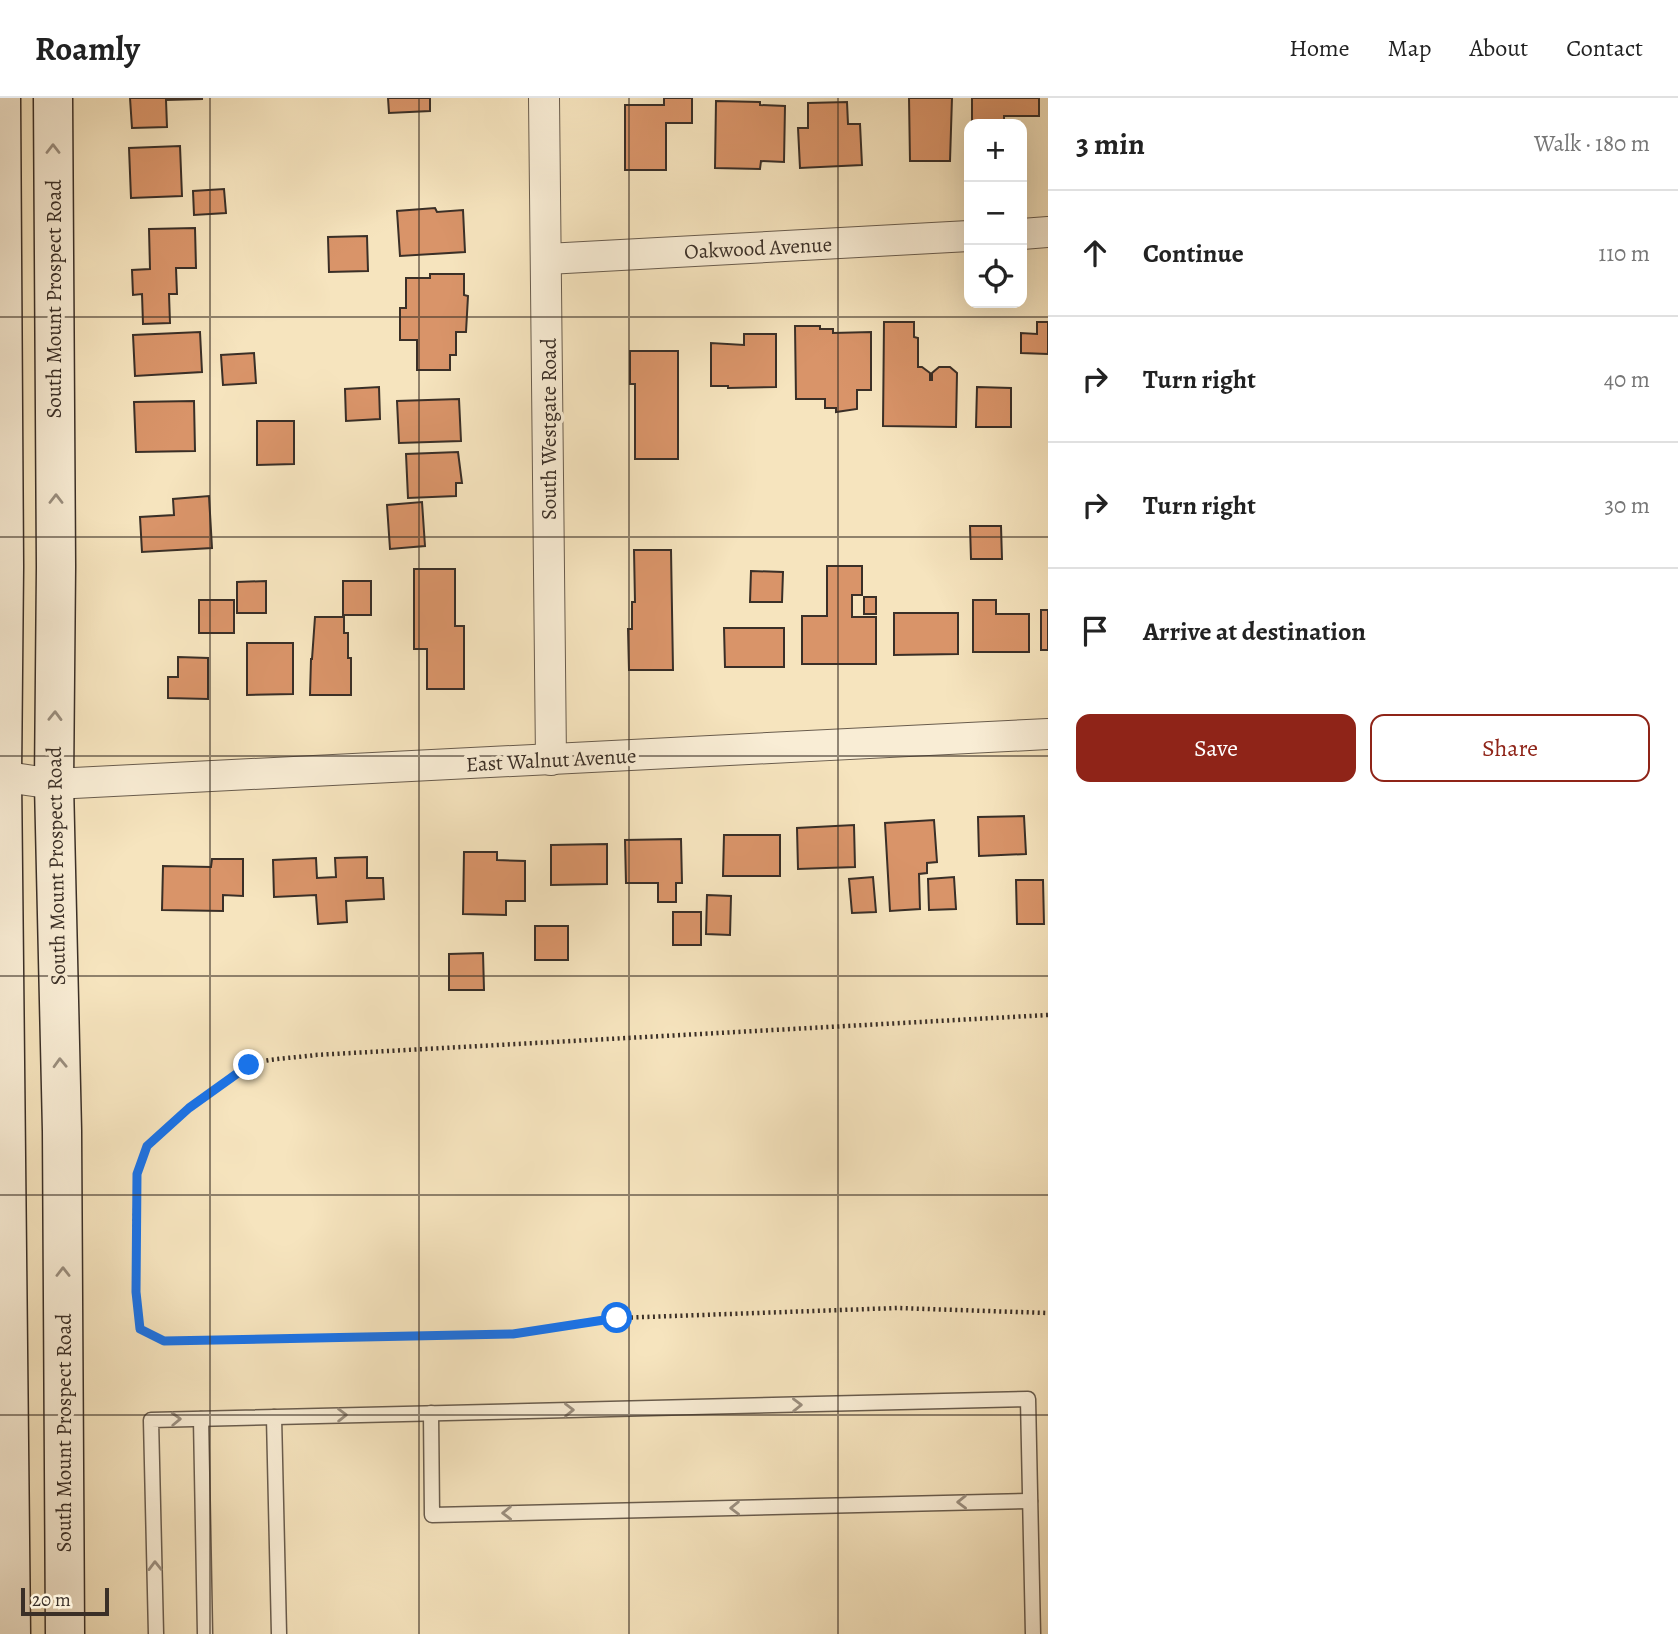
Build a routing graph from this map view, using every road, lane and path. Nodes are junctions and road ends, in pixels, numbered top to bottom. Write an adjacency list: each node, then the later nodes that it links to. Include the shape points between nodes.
1 (1, 98): 10 (main road)
2 (53, 98): 11 (main road, South Mount Prospect Road, one-way to 2)
3 (544, 98): 7 (street, South Westgate Road)
4 (1048, 232): 5 (street)
5 (1027, 234)
6 (964, 236): 7 (street, Oakwood Avenue)
7 (547, 259): 9 (street, South Westgate Road)
8 (1048, 734): 9 (street, East Walnut Avenue)
9 (551, 760): 11 (street, East Walnut Avenue)
10 (1, 776): 11 (street, East Walnut Avenue); 18 (main road)
11 (54, 784): 19 (main road, South Mount Prospect Road, one-way to 11, via 62,1131)
12 (1048, 1015): 13 (path, via 329,1055 249,1065 189,1108 147,1146 137,1174 136,1292 140,1329 164,1341 513,1334 617,1318 897,1308)
13 (1048, 1313)
14 (432, 1413): 15 (lane, one-way to 14); 17 (lane, one-way to 17, via 1028,1399); 17 (lane, one-way to 14, via 432,1515)
15 (274, 1417): 16 (lane); 22 (lane)
16 (201, 1419): 20 (lane, one-way to 16, via 151,1420); 21 (lane)
17 (1030, 1501): 23 (lane)
18 (11, 1634)
19 (65, 1634)
20 (156, 1634)
21 (205, 1634)
22 (279, 1634)
23 (1033, 1634)

